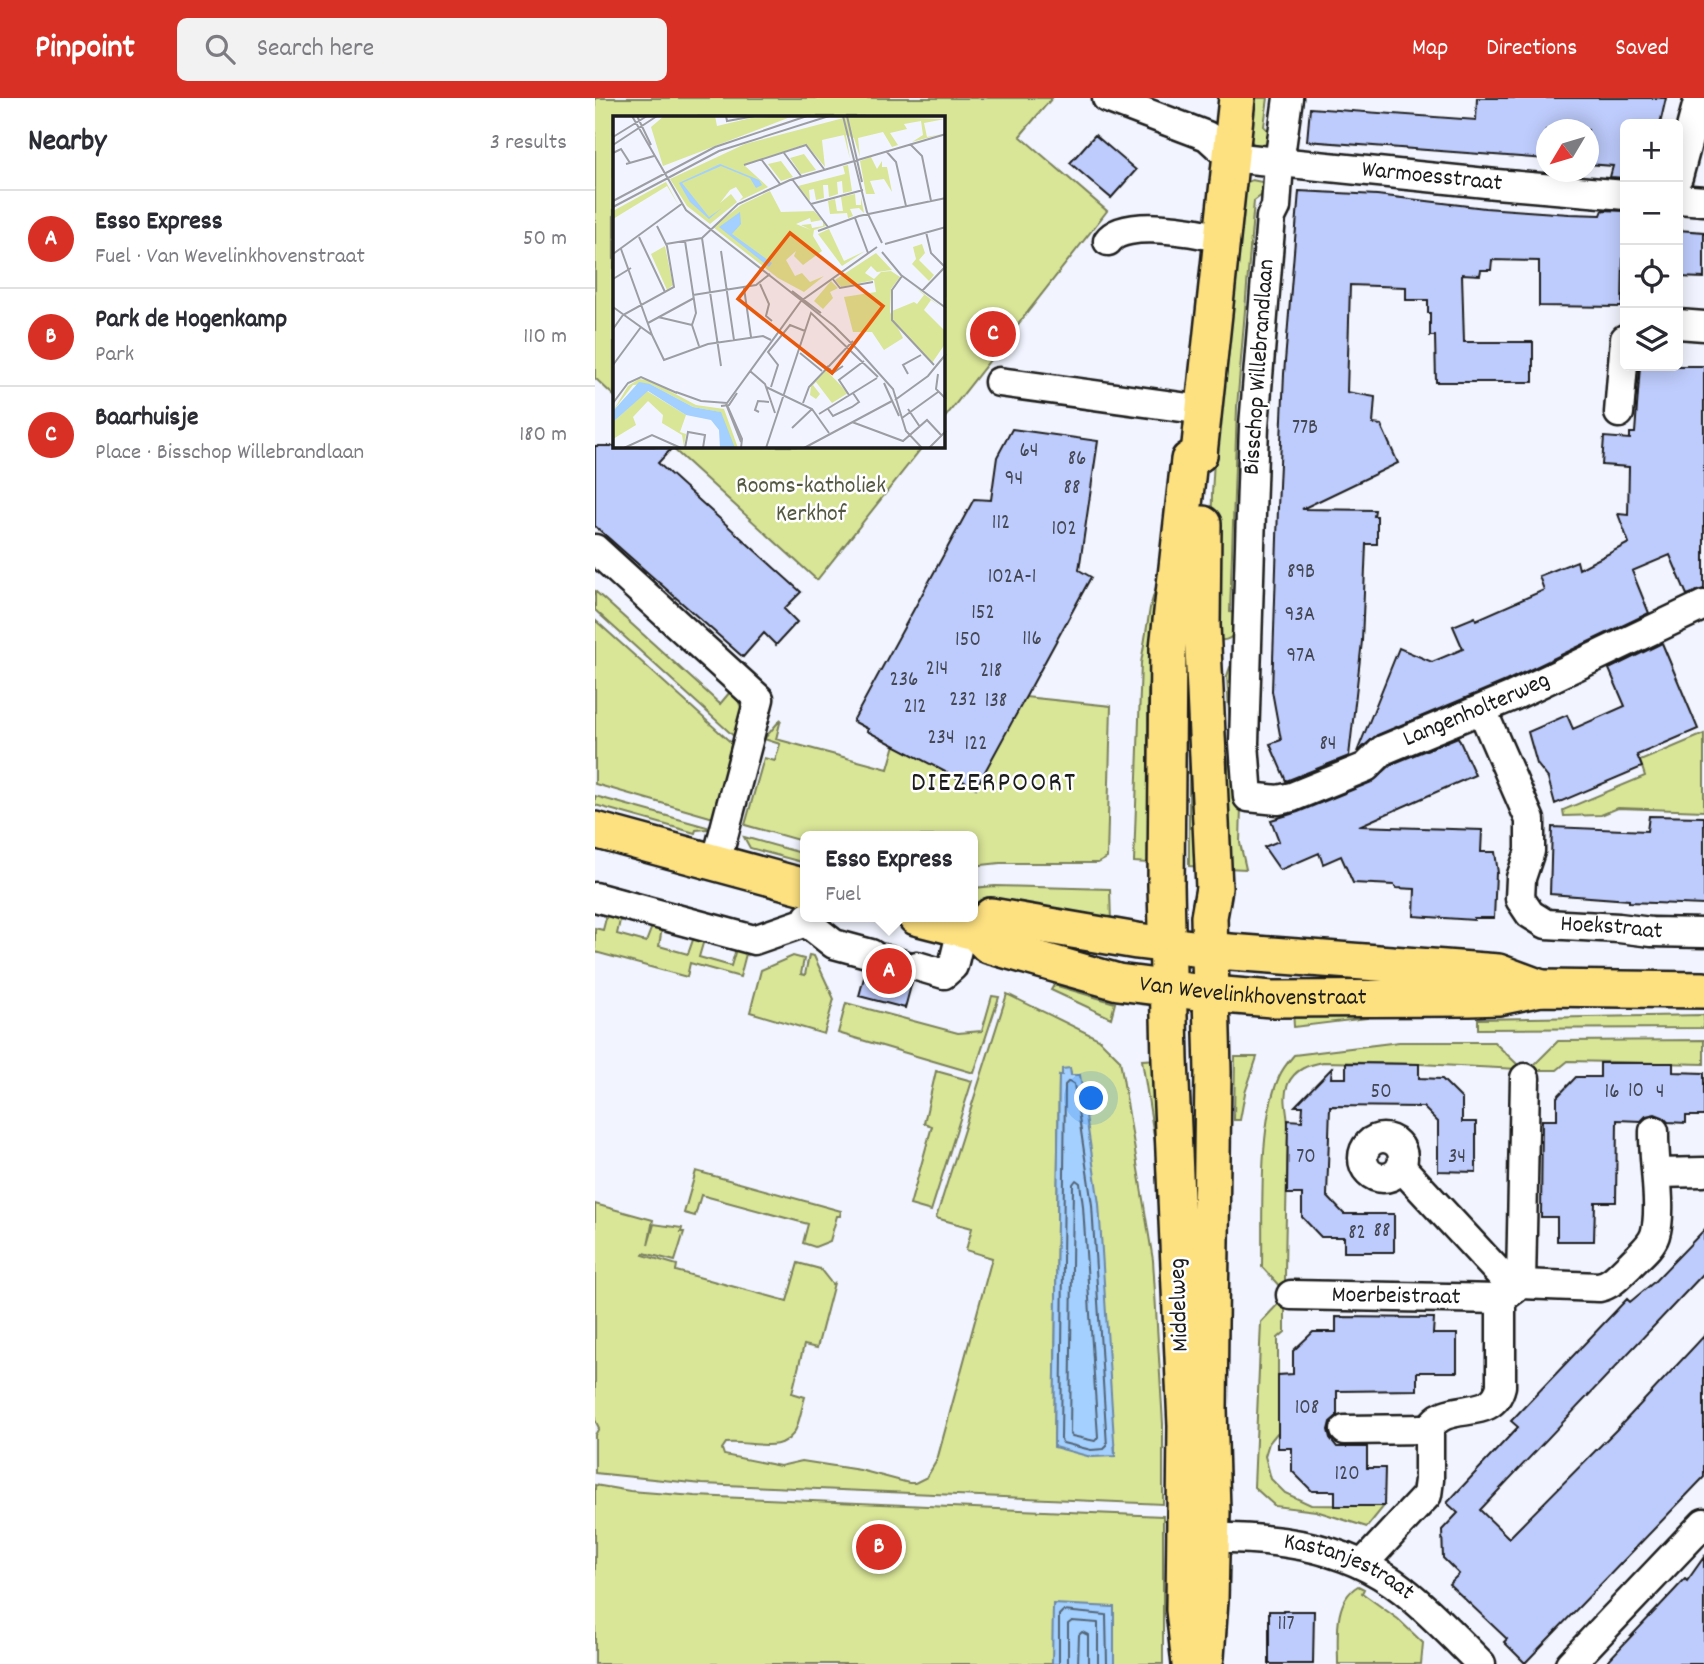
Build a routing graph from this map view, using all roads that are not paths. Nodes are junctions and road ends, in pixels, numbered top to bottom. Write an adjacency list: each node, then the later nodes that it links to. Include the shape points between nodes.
1 (1107, 98): 5 (street, Warmoesstraat)
2 (1237, 98): 5 (main road, Bisschop Willebrandlaan)
3 (1288, 98): 7 (street, Bisschop Willebrandlaan)
4 (1699, 98): 6 (street)
5 (1219, 146): 7 (street, Warmoesstraat); 11 (main road, Bisschop Willebrandlaan)
6 (1683, 158)
7 (1279, 163): 8 (street, Warmoesstraat); 22 (street, Bisschop Willebrandlaan, via 1254,426)
8 (1620, 195)
9 (1683, 199): 10 (street)
10 (1704, 201)
11 (1221, 238): 12 (street, via 1181,230 1130,229 1116,233); 17 (main road, Bisschop Willebrandlaan)
12 (1108, 242)
13 (1683, 324): 14 (street)
14 (1704, 326)
15 (1622, 371): 18 (street)
16 (999, 382): 17 (street)
17 (1203, 410): 19 (main road, Bisschop Willebrandlaan)
18 (1619, 412)
19 (1199, 454): 23 (main road, Bisschop Willebrandlaan, via 1207,462 1201,581); 35 (main road, Bisschop Willebrandlaan, via 1189,460 1168,649)
20 (595, 549): 27 (street, via 759,699)
21 (1704, 605): 24 (street, Langenholterweg)
22 (1247, 639): 23 (street); 25 (street, Bisschop Willebrandlaan, via 1244,743)
23 (1205, 678): 36 (main road, Bisschop Willebrandlaan, via 1214,866)
24 (1482, 710): 25 (street, Langenholterweg, via 1383,750 1366,767 1292,797); 34 (street, Hoekstraat, via 1530,820 1530,851 1520,899 1530,914 1546,924)
25 (1248, 797)
26 (595, 830): 27 (main road)
27 (716, 863): 28 (main road)
28 (800, 886)
29 (595, 897): 30 (street, via 754,940)
30 (802, 922)
31 (809, 922): 37 (street, via 834,944)
32 (936, 922): 33 (main road, Van Wevelinkhovenstraat)
33 (969, 930): 35 (main road, Van Wevelinkhovenstraat, via 991,916); 38 (street, via 953,966 944,974); 40 (main road, Van Wevelinkhovenstraat, via 988,945 1118,982)
34 (1704, 933)
35 (1167, 945): 36 (main road, Van Wevelinkhovenstraat); 40 (main road, Middelweg)
36 (1210, 951): 39 (main road, Van Wevelinkhovenstraat, via 1498,972); 42 (main road, Middelweg)
37 (871, 954)
38 (917, 966)
39 (1541, 988): 41 (main road, Van Wevelinkhovenstraat); 42 (main road, Van Wevelinkhovenstraat, via 1499,997 1272,999)
40 (1168, 989): 42 (main road, Van Wevelinkhovenstraat); 53 (main road, Middelweg, via 1186,1426)
41 (1704, 989)
42 (1212, 994): 53 (main road, Middelweg, via 1209,1409)
43 (1525, 1078): 48 (street)
44 (1654, 1131): 47 (street, Moerbeistraat)
45 (1401, 1167): 48 (street, Moerbeistraat)
46 (1704, 1172): 47 (street)
47 (1657, 1173): 48 (street, Moerbeistraat, via 1655,1235 1618,1277 1599,1287)
48 (1512, 1291): 49 (street, Moerbeistraat); 50 (street, via 1496,1399 1479,1410 1450,1412)
49 (1291, 1295)
50 (1429, 1429): 51 (street); 54 (street, via 1427,1495)
51 (1345, 1430)
52 (1704, 1523): 58 (street)
53 (1198, 1537): 54 (street, Kastanjestraat, via 1282,1541); 55 (main road, Middelweg, via 1184,1610); 56 (main road, Middelweg)
54 (1363, 1564): 57 (street, Kastanjestraat, via 1406,1592)
55 (1190, 1664)
56 (1206, 1664)
57 (1481, 1664)
58 (1570, 1664)

